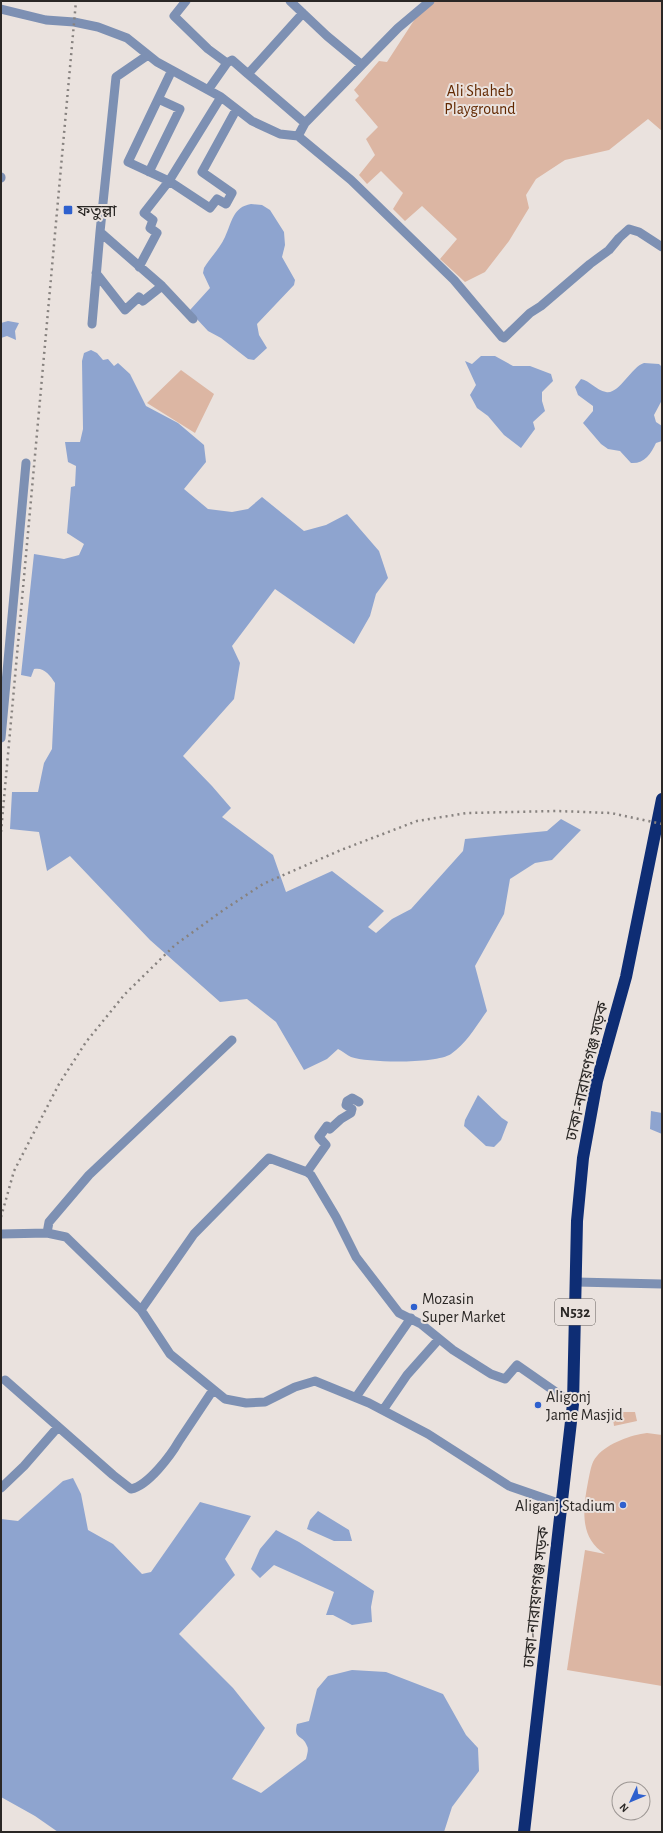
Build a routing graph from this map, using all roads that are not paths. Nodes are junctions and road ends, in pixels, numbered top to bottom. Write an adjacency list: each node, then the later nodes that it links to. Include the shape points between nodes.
1 (186, 1): 7 (street, via 174,16)
2 (290, 1): 5 (street)
3 (430, 1): 8 (street, via 398,28)
4 (1, 9): 6 (street, via 46,20 74,22 98,28 127,38)
5 (302, 13): 8 (street); 10 (street)
6 (148, 55): 9 (street); 19 (street, via 116,77)
7 (227, 63): 10 (street, via 232,60); 11 (street)
8 (362, 65): 15 (street)
9 (172, 70): 11 (street); 13 (street)
10 (248, 74): 15 (street)
11 (208, 90): 12 (street)
12 (221, 98): 14 (street); 18 (street)
13 (158, 99): 17 (street, via 128,162); 17 (street, via 180,109)
14 (236, 110): 16 (street, via 280,134); 18 (street, via 202,172 232,193 226,204 217,199 210,208)
15 (305, 123): 16 (street)
16 (298, 136): 20 (street, via 351,180 454,280 504,338 530,313 542,306 609,250 629,230 639,232)
17 (149, 172): 18 (street)
18 (168, 181): 21 (street, via 144,213 153,220 150,228 157,233)
19 (100, 232): 21 (street); 22 (street)
20 (662, 247)
21 (140, 267): 23 (street)
22 (96, 273): 23 (street, via 126,310 139,297 143,301); 25 (street)
23 (162, 286): 24 (street)
24 (193, 319)
25 (92, 324)
26 (26, 463): 27 (street)
27 (1, 738)
28 (662, 798): 34 (highway, ঢাকা-নারায়ণগঞ্জ সড়ক / N532, via 626,977 597,1081 583,1158 577,1221)
29 (232, 1040): 32 (street, via 89,1175 49,1222)
30 (359, 1102): 31 (street, via 352,1098 347,1101 346,1105 352,1109 351,1113 330,1129 326,1126 319,1137 326,1145)
31 (307, 1172): 36 (street, via 269,1158 194,1234); 37 (street, via 336,1217 356,1257 400,1312)
32 (47, 1233): 33 (street); 36 (street, via 66,1237)
33 (1, 1234)
34 (576, 1282): 35 (street); 42 (highway, ঢাকা-নারায়ণগঞ্জ সড়ক / N532)
35 (662, 1284)
36 (141, 1310): 40 (street, via 170,1354)
37 (411, 1318): 38 (street); 41 (street)
38 (439, 1339): 42 (street, via 491,1374 506,1379 517,1365); 43 (street, via 406,1375)
39 (5, 1380): 44 (street)
40 (213, 1390): 41 (street, via 225,1399 246,1403 265,1402 295,1387 315,1382); 44 (street, via 176,1448 148,1480 131,1489)
41 (356, 1397): 43 (street)
42 (573, 1404): 46 (highway, ঢাকা-নারায়ণগঞ্জ সড়ক / N532)
43 (383, 1410): 46 (street, via 428,1434 509,1486)
44 (58, 1427): 45 (street)
45 (1, 1488)
46 (561, 1504): 47 (highway, ঢাকা-নারায়ণগঞ্জ সড়ক / N532)
47 (524, 1832)

